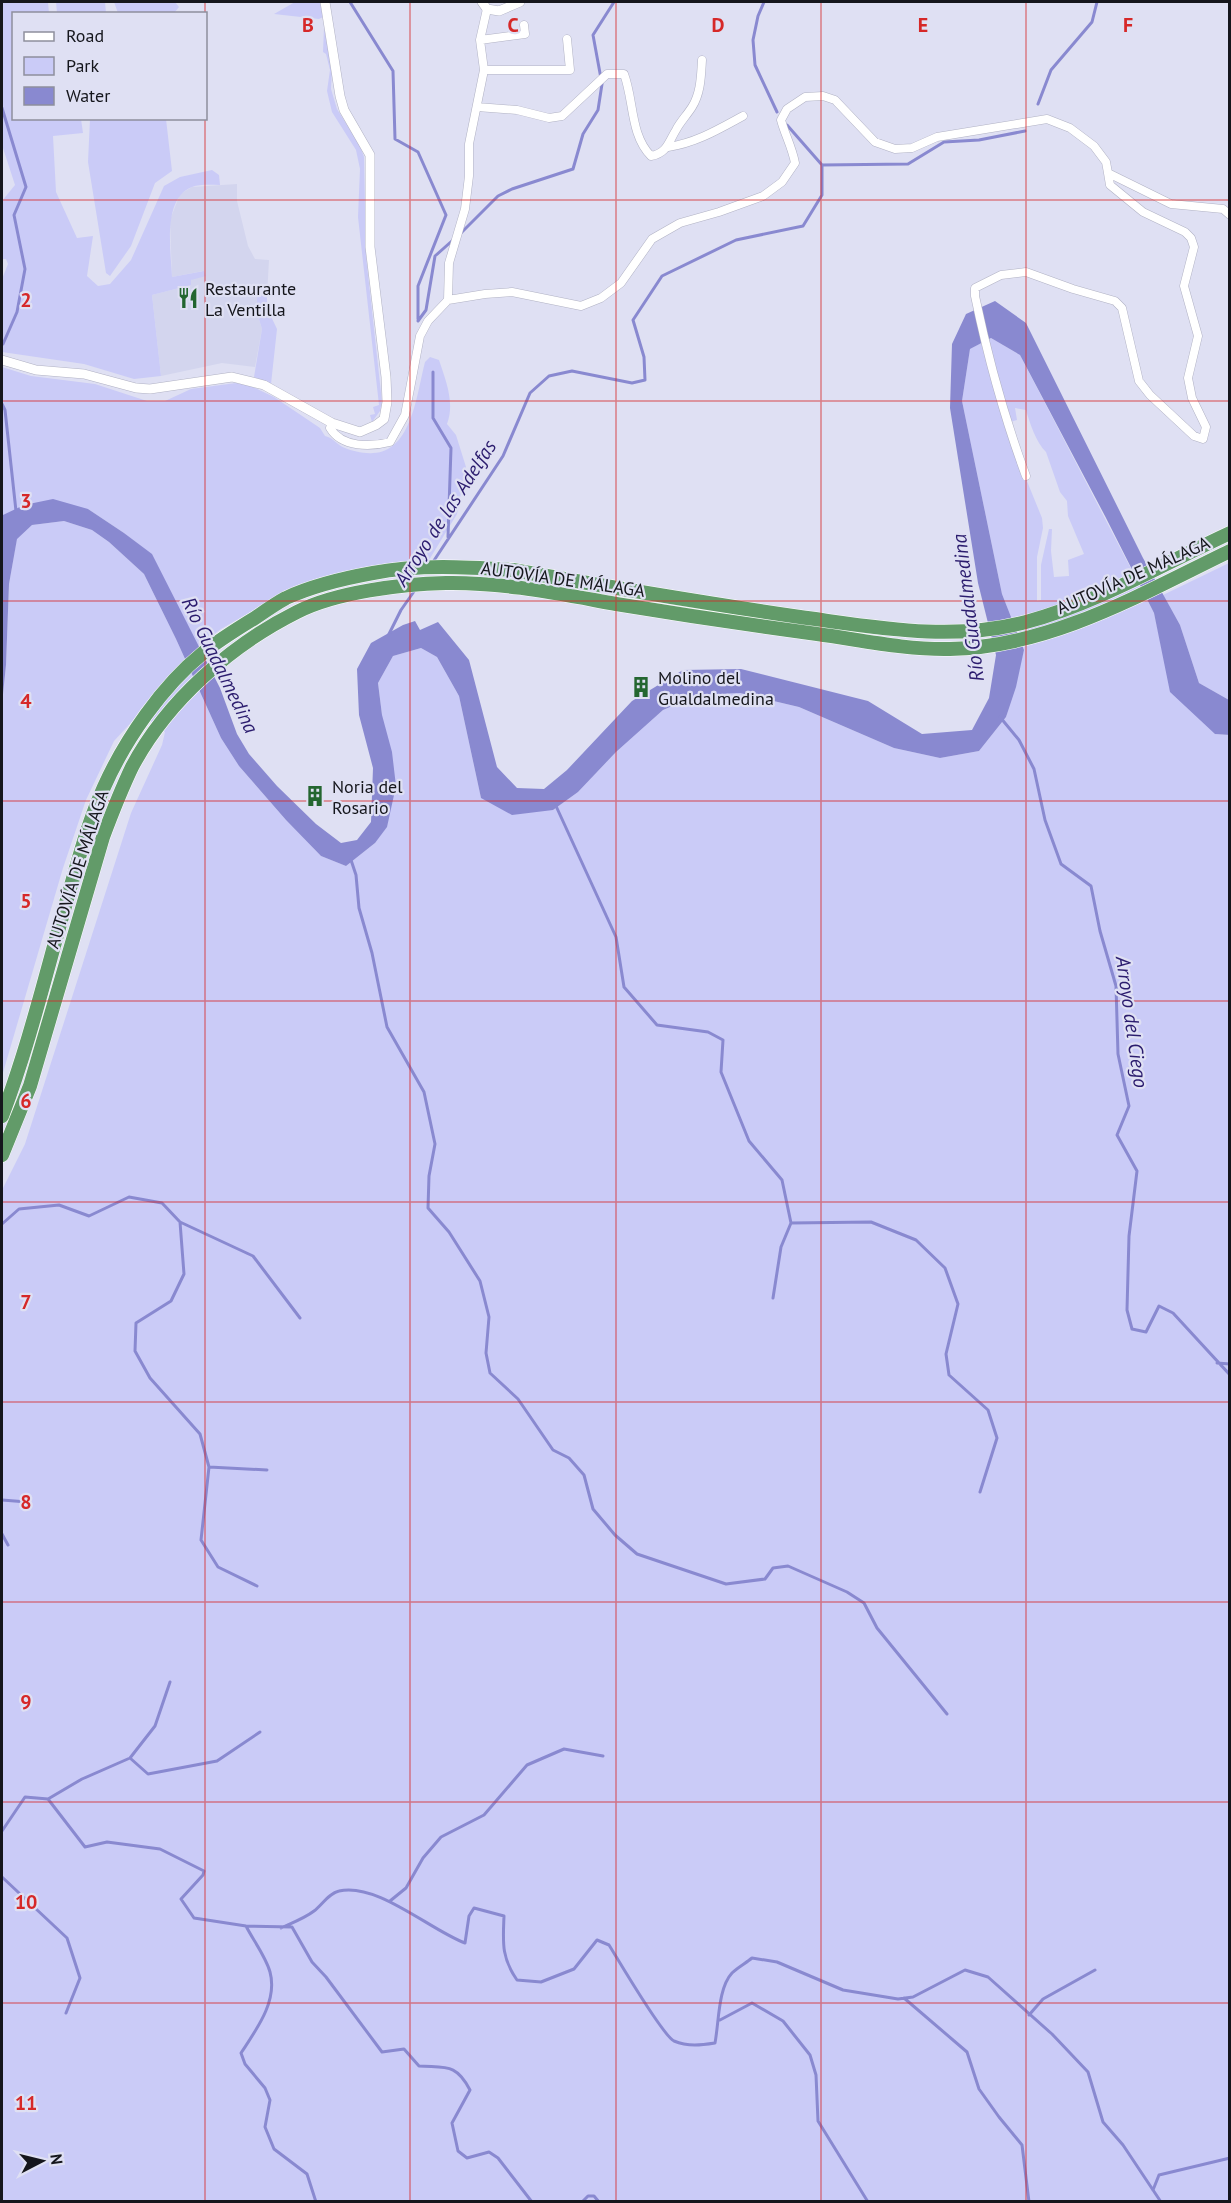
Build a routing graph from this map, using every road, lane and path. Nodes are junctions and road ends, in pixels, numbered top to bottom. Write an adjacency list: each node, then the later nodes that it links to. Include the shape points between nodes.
1 (325, 2): 16 (street, via 344,110 370,155 370,247 387,402 384,419 360,432)
2 (520, 2): 3 (street, via 499,11)
3 (485, 5): 6 (street)
4 (524, 26): 6 (street, via 525,34)
5 (567, 39): 8 (street, via 570,70)
6 (480, 40): 8 (street)
7 (702, 60): 11 (street, via 694,104)
8 (484, 70): 9 (street)
9 (477, 107): 11 (street, via 517,110 549,118 562,116 608,74 624,74 643,148 651,156 660,155); 14 (street, via 469,144 465,209 449,263)
10 (743, 116): 11 (street, via 701,138)
11 (668, 147)
12 (1108, 173): 13 (street, via 1172,204 1222,209); 14 (street, via 1106,162 1094,146 1070,128 1047,119 938,137 912,148 895,149 875,142 835,100 823,96 805,98 787,109 781,120 795,163 782,182 763,196 680,223 652,239 621,283 601,298 581,306 512,292); 17 (street, via 1110,185 1143,212 1191,238 1194,248 1184,286 1198,336 1188,378 1192,398 1206,427 1203,439 1194,436 1139,381 1122,308 1114,300 1026,272 1001,275 975,288 975,296 1006,423)
13 (1230, 215)
14 (448, 300): 16 (street, via 420,336 405,415 390,442 374,446 352,444 334,434)
15 (2, 360): 16 (street, via 36,370 84,374 136,388 232,377 264,385)
16 (332, 423)
17 (1026, 476)
18 (1230, 533): 20 (highway, AUTOVÍA DE MÁLAGA, via 1076,606 1025,622 948,633 896,630 763,611 513,570 405,568 336,582 286,598 201,654 145,717 121,752 87,833)
19 (1230, 551): 21 (highway, AUTOVÍA DE MÁLAGA, via 1083,621 1030,638 949,649 773,628 513,586 428,584 341,597 298,611 212,669 158,726 134,765 103,837 30,1086)
20 (2, 1116)
21 (2, 1155)

